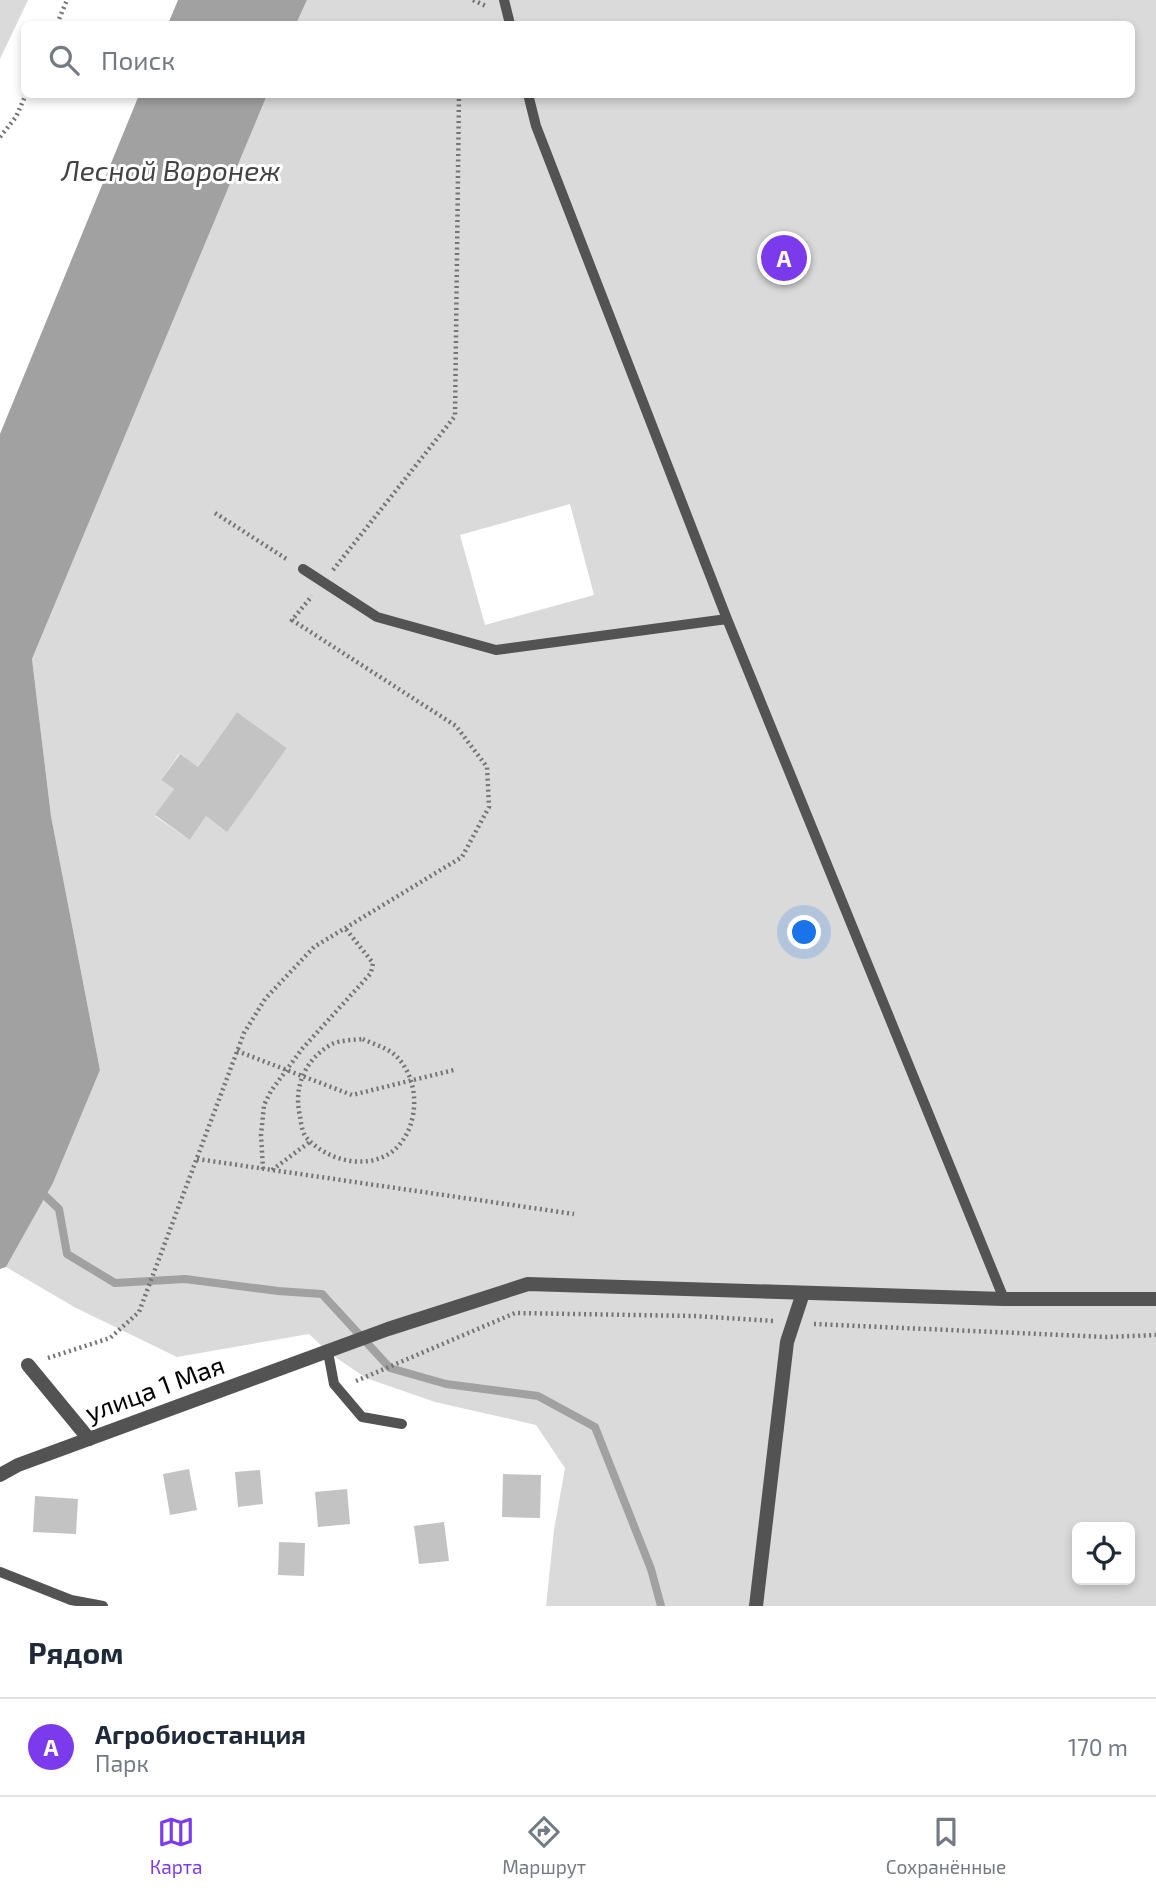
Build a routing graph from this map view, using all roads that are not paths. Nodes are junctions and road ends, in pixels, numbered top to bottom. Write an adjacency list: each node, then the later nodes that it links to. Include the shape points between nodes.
1 (504, 0): 2 (lane)
2 (509, 21)
3 (529, 98): 5 (lane)
4 (303, 569): 5 (lane, via 377,617 496,650)
5 (727, 619): 7 (lane)
6 (803, 1293): 7 (street, улица 1 Мая); 9 (street, улица 1 Мая, via 528,1284); 16 (street, via 788,1342)
7 (1004, 1299): 8 (street, улица 1 Мая)
8 (1156, 1299)
9 (328, 1352): 11 (lane, via 334,1384 362,1417); 12 (street, улица 1 Мая)
10 (28, 1365): 12 (street)
11 (402, 1424)
12 (89, 1439): 13 (street, улица 1 Мая)
13 (0, 1475)
14 (0, 1572): 15 (lane, via 71,1600)
15 (103, 1606)
16 (756, 1606)

